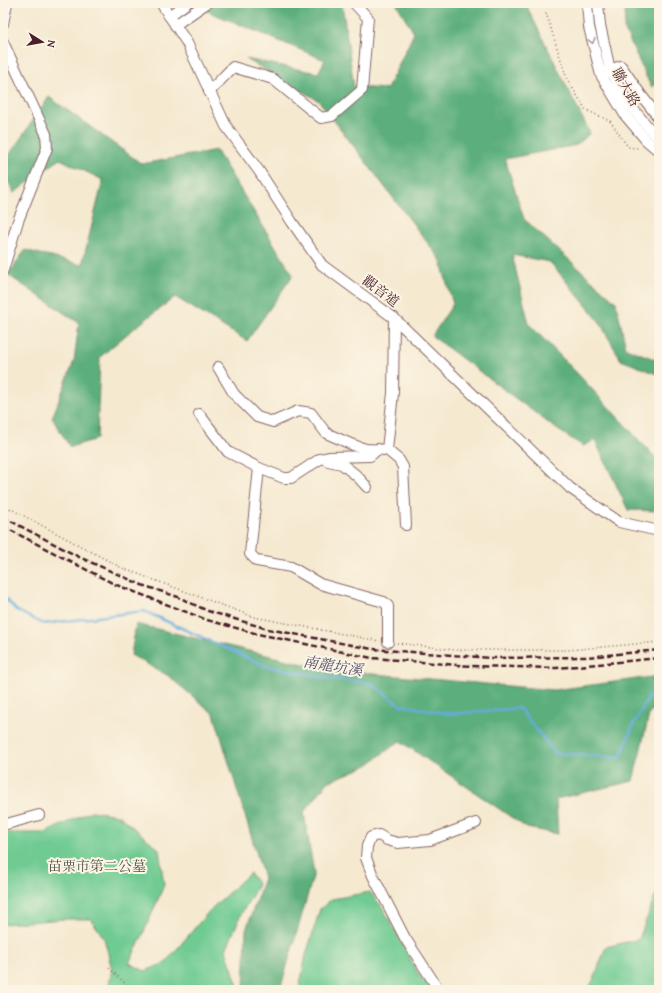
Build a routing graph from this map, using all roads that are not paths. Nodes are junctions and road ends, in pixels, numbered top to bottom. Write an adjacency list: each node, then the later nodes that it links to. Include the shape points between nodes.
1 (7, 3): 9 (street)
2 (161, 3): 8 (street, 觀音道)
3 (187, 3): 8 (street)
4 (207, 3): 10 (street)
5 (354, 3): 13 (street, via 368,18 362,90 332,116 321,118 273,79 233,67)
6 (587, 3): 12 (street, 聯大路, one-way to 12, via 589,27)
7 (598, 3): 12 (street, 聯大路)
8 (170, 16): 10 (street, 觀音道)
9 (3, 24)
10 (175, 25): 13 (street, 觀音道, via 187,44)
11 (3, 42): 17 (street, via 46,134 46,148 18,221)
12 (606, 72): 14 (street, via 621,66); 15 (street, 聯大路)
13 (209, 92): 18 (street, 觀音道, via 226,126 322,265)
14 (659, 118)
15 (653, 138): 16 (street, 聯大路)
16 (659, 151)
17 (3, 270)
18 (394, 318): 21 (street, via 393,393); 26 (street, 觀音道, via 570,488 619,522)
19 (218, 367): 21 (street, via 234,394 257,416 273,422 298,411 311,413 326,433 353,445)
20 (199, 414): 23 (street, via 228,452)
21 (382, 450): 22 (street, via 370,456); 25 (street, via 399,460 403,467)
22 (320, 459): 23 (street, via 291,478 284,478); 24 (street, via 342,464)
23 (259, 468): 27 (street, via 250,554 257,561 291,567 320,584 384,602 388,606)
24 (367, 487)
25 (406, 525)
26 (659, 531)
27 (388, 642)
28 (39, 815): 30 (street)
29 (476, 823): 31 (street, via 430,840 398,843 379,835 371,838 367,846 366,858 373,876 405,938)
30 (3, 825)
31 (439, 990)

